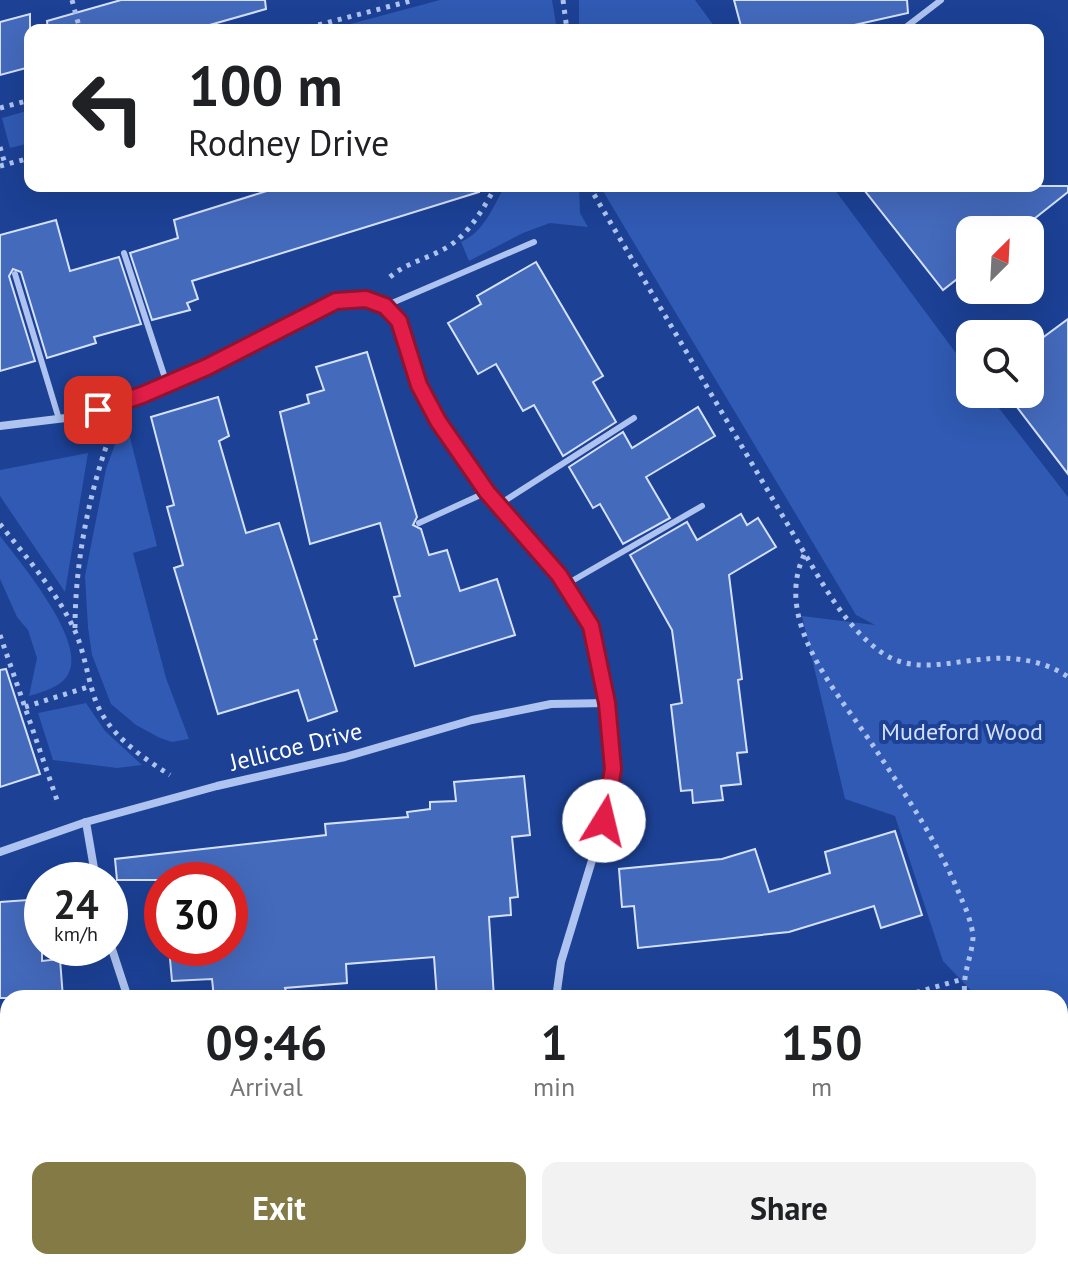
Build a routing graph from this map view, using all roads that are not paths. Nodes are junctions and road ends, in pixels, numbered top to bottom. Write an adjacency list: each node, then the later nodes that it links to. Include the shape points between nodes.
1 (941, 0): 2 (lane)
2 (910, 24)
3 (534, 242): 6 (lane)
4 (124, 253): 7 (lane)
5 (15, 274): 9 (lane)
6 (385, 306): 7 (street, via 366,299 336,301); 11 (street, via 399,321 419,385 438,421)
7 (167, 384): 9 (street, via 122,403)
8 (634, 418): 12 (lane)
9 (59, 419): 10 (street)
10 (0, 426)
11 (487, 492): 12 (street); 14 (lane)
12 (498, 505): 15 (street)
13 (702, 506): 15 (lane)
14 (419, 523)
15 (565, 585): 16 (street, via 591,626)
16 (607, 703): 17 (street, Jellicoe Drive, via 551,704 472,720); 22 (street, via 613,769 604,821)
17 (86, 822): 18 (street, Jellicoe Drive); 19 (street)
18 (0, 852)
19 (93, 862)
20 (118, 966): 21 (street)
21 (125, 990)
22 (557, 990)

